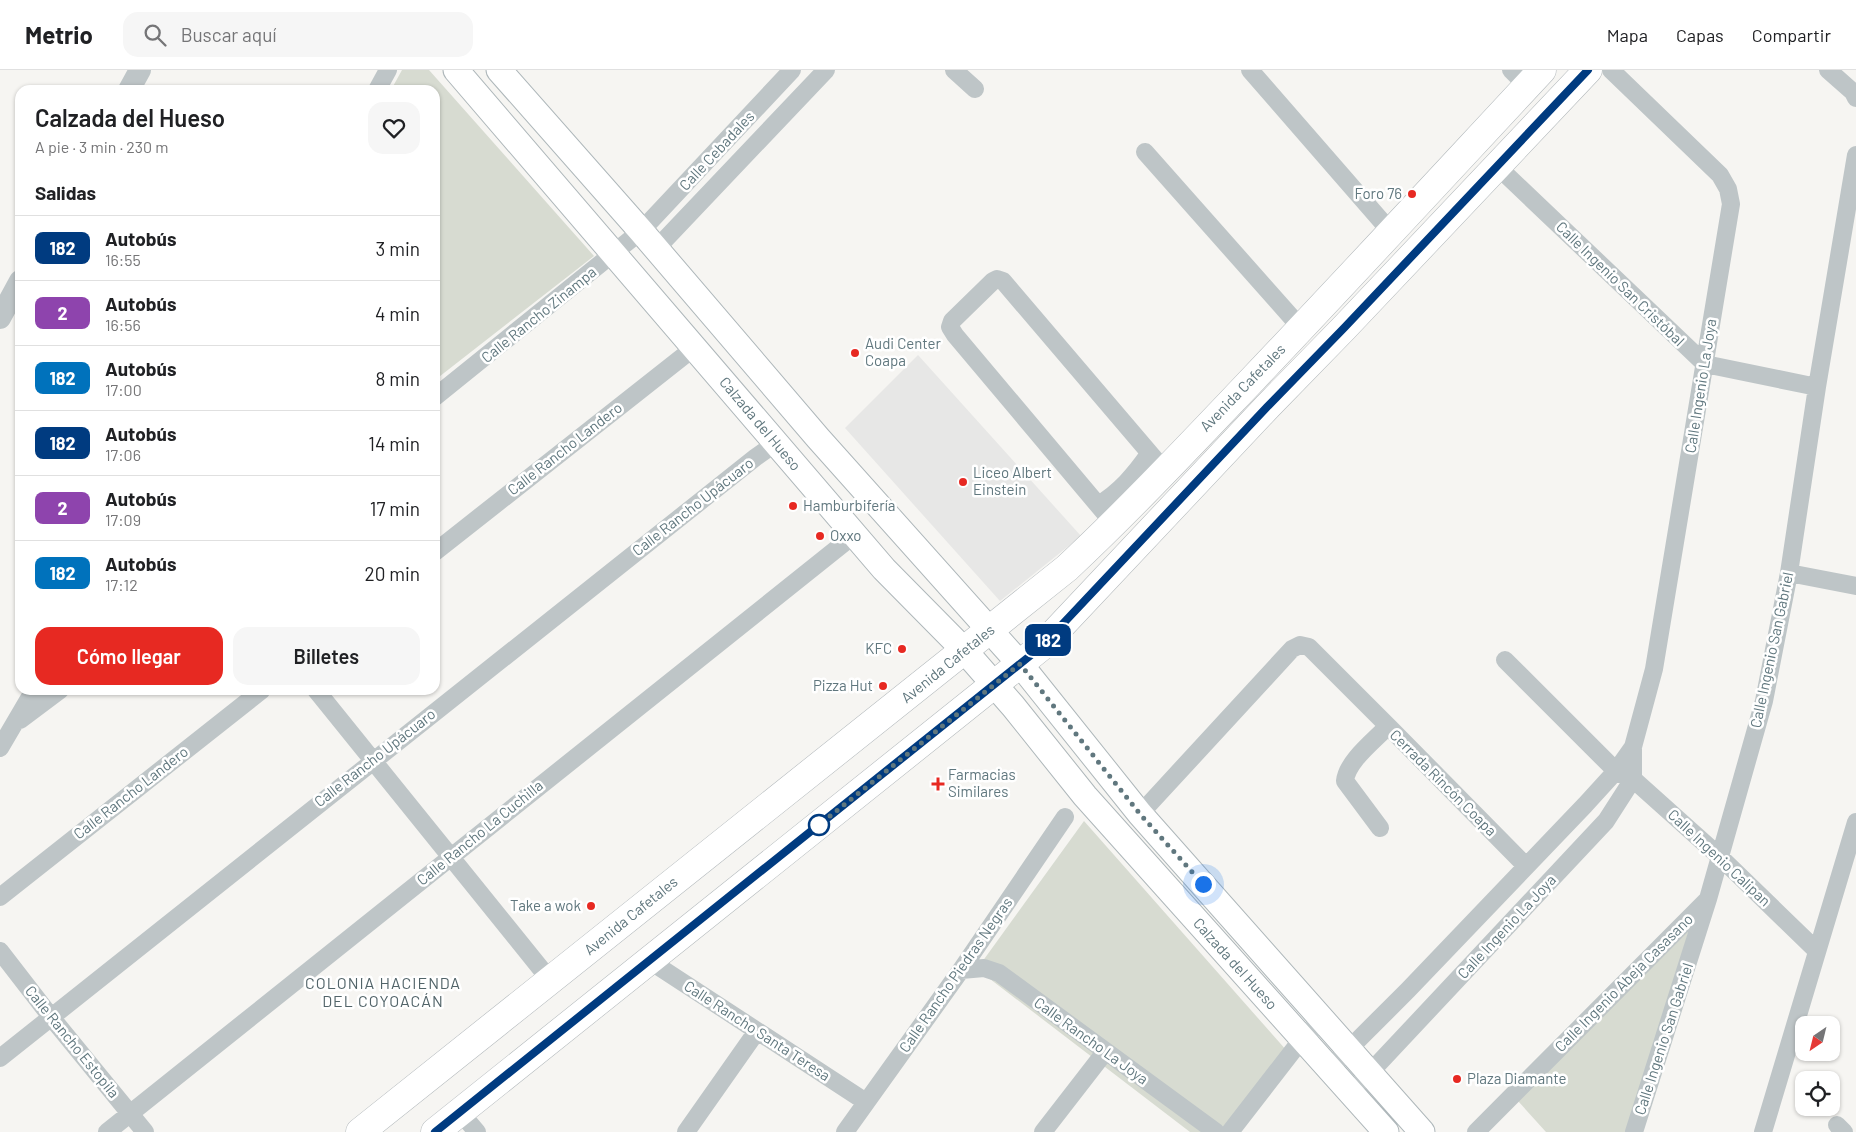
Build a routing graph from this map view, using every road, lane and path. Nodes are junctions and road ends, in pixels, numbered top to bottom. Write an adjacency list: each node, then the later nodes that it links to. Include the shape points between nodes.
1 (140, 70): 13 (street)
2 (388, 70): 14 (street)
3 (456, 70): 25 (main road, Calzada del Hueso)
4 (499, 70): 24 (main road, Calzada del Hueso)
5 (792, 70): 19 (street, Calle Cebadales)
6 (826, 70): 21 (street)
7 (954, 70): 15 (street)
8 (1250, 70): 22 (street)
9 (1588, 70): 20 (main road, Avenida Cafetales)
10 (1611, 70): 30 (street, Calle Ingenio La Joya, via 1720,175 1728,189 1731,204)
11 (1828, 70): 16 (street)
12 (1527, 75): 22 (main road, Avenida Cafetales)
13 (132, 85)
14 (380, 85)
15 (975, 89)
16 (1856, 98)
17 (1145, 152): 28 (street)
18 (1856, 155): 23 (street, Calle Ingenio San Gabriel)
19 (703, 165): 21 (street); 24 (street, Calle Cebadales)
20 (1497, 166): 30 (street, Calle Ingenio San Cristóbal); 43 (main road, Avenida Cafetales, via 1041,647)
21 (720, 182): 24 (street)
22 (1391, 232): 28 (main road, Avenida Cafetales)
23 (1849, 234): 31 (street, Calle Ingenio San Gabriel)
24 (649, 240): 25 (street, Calle Rancho Zinampa); 40 (main road, Calzada del Hueso, via 818,438)
25 (615, 254): 29 (main road, Calzada del Hueso); 32 (street, Calle Rancho Zinampa)
26 (15, 290): 27 (street)
27 (0, 318)
28 (1301, 328): 34 (main road, Avenida Cafetales)
29 (695, 347): 33 (main road, Calzada del Hueso); 37 (street, Calle Rancho Landero)
30 (1704, 364): 31 (street); 51 (street, Calle Ingenio La Joya, via 1654,670)
31 (1817, 387): 38 (street, Calle Ingenio San Gabriel)
32 (440, 393)
33 (776, 443): 36 (main road, Calzada del Hueso); 53 (street, Calle Rancho Upácuaro)
34 (1157, 462): 35 (main road, Avenida Cafetales); 35 (street, via 1003,280 997,278 993,281 952,321 950,327 961,343)
35 (1105, 514): 40 (main road, Avenida Cafetales, via 1068,568)
36 (854, 535): 41 (main road, Calzada del Hueso, via 884,570); 60 (street, Calle Rancho La Cuchilla)
37 (440, 548)
38 (1789, 573): 39 (street); 61 (street, Calle Ingenio San Gabriel, via 1764,701)
39 (1856, 586)
40 (990, 630): 41 (main road, Avenida Cafetales); 43 (main road, Calzada del Hueso)
41 (964, 650): 44 (main road, Calzada del Hueso); 69 (main road, Avenida Cafetales)
42 (1505, 660): 54 (street, Calle Ingenio Calipan)
43 (1020, 664): 44 (main road, Avenida Cafetales); 56 (main road, Calzada del Hueso)
44 (994, 685): 67 (main road, Avenida Cafetales); 73 (main road, Calzada del Hueso, via 1086,796)
45 (31, 695): 49 (street)
46 (53, 695): 49 (street)
47 (256, 695): 63 (street, Calle Rancho Landero)
48 (320, 695): 53 (street)
49 (14, 725): 52 (street)
50 (1388, 726): 56 (street, via 1309,647 1300,645 1292,649); 59 (street, Cerrada Rincón Coapa, via 1350,765 1345,781); 62 (street, Cerrada Rincón Coapa)
51 (1633, 747): 54 (street, Calle Ingenio La Joya); 55 (street, Calle Ingenio La Joya)
52 (0, 748)
53 (372, 761): 60 (street); 70 (street, Calle Rancho Upácuaro)
54 (1616, 771): 55 (street, Calle Ingenio Calipan); 62 (street, Calle Ingenio La Joya)
55 (1633, 779): 61 (street, Calle Ingenio Calipan); 78 (street, Calle Ingenio La Joya, via 1606,821)
56 (1140, 814): 71 (main road, Calzada del Hueso)
57 (1065, 817): 68 (street, Calle Rancho Piedras Negras)
58 (1856, 822): 66 (street)
59 (1380, 828)
60 (451, 857): 69 (street); 81 (street, Calle Rancho La Cuchilla)
61 (1720, 857): 64 (street, Calle Ingenio San Gabriel); 66 (street, Calle Ingenio Calipan)
62 (1525, 865): 74 (street, Calle Ingenio La Joya)
63 (0, 897)
64 (1708, 899): 94 (street, Calle Ingenio Abeja Casasano); 95 (street, Calle Ingenio San Gabriel)
65 (0, 951): 70 (street, Calle Rancho Estopila)
66 (1817, 951): 96 (street)
67 (650, 961): 72 (street, Calle Rancho Santa Teresa); 82 (main road, Avenida Cafetales)
68 (961, 970): 75 (street, Calle Rancho La Joya, via 984,968 999,973); 80 (street, Calle Rancho Piedras Negras)
69 (550, 980): 85 (main road, Avenida Cafetales)
70 (51, 1017): 76 (street, Calle Rancho Upácuaro); 81 (street, Calle Rancho Estopila)
71 (1322, 1020): 73 (street); 74 (main road, Calzada del Hueso)
72 (757, 1031): 80 (street, Calle Rancho Santa Teresa); 87 (street)
73 (1302, 1039): 77 (main road, Calzada del Hueso); 91 (street)
74 (1348, 1049): 77 (street, Calle Ingenio La Joya); 78 (main road, Calzada del Hueso)
75 (1105, 1052): 89 (street); 90 (street, Calle Rancho La Joya)
76 (0, 1058)
77 (1330, 1068): 79 (main road, Calzada del Hueso)
78 (1370, 1073): 79 (street, Calle Ingenio La Joya); 93 (main road, Calzada del Hueso)
79 (1352, 1093): 92 (main road, Calzada del Hueso)
80 (866, 1102): 88 (street, Calle Rancho Piedras Negras)
81 (130, 1113): 83 (street, Calle Rancho La Cuchilla); 84 (street, Calle Rancho Estopila)
82 (468, 1122): 86 (main road, Avenida Cafetales)
83 (107, 1132)
84 (145, 1132)
85 (360, 1132)
86 (435, 1132)
87 (686, 1132)
88 (845, 1132)
89 (1043, 1132)
90 (1216, 1132)
91 (1230, 1132)
92 (1386, 1132)
93 (1422, 1132)
94 (1476, 1132)
95 (1634, 1132)
96 (1763, 1132)

